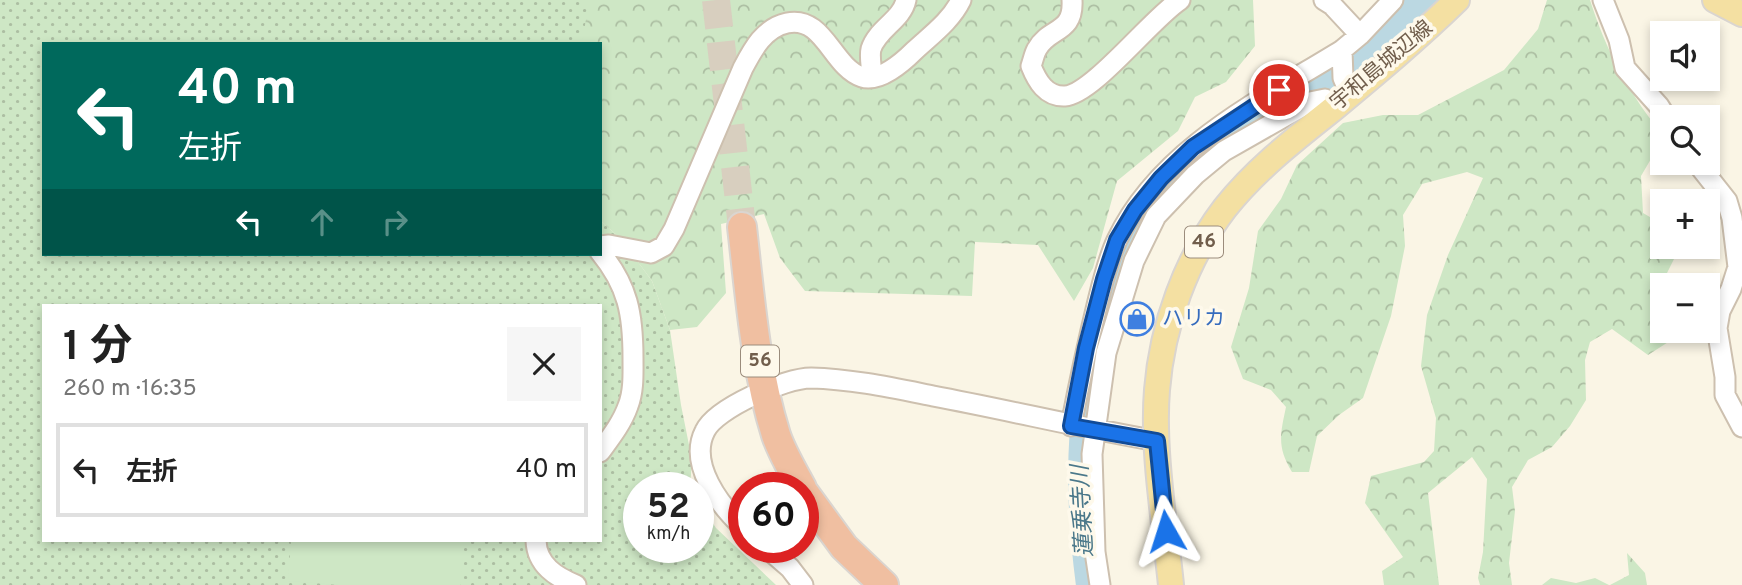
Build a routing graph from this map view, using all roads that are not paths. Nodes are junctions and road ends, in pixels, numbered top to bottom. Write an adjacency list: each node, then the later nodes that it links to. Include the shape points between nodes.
1 (906, 0): 13 (street, via 871,50)
2 (961, 0): 13 (street, via 907,58 889,72)
3 (1072, 0): 4 (street, via 1068,24 1037,47 1031,66 1048,92 1064,96 1105,71)
4 (1180, 0)
5 (1324, 0): 11 (street)
6 (1393, 0): 11 (street)
7 (1457, 0): 14 (main road, 宇和島城辺線 / 46)
8 (1603, 0): 15 (street, via 1625,68)
9 (1715, 0): 10 (main road)
10 (1742, 14)
11 (1360, 35): 12 (street)
12 (1342, 50): 14 (street); 22 (street, via 1193,147 1135,210 1117,240 1104,279)
13 (872, 77): 18 (street, via 863,78 845,65 813,27 795,21 777,25 755,45 743,68 664,246 651,253)
14 (1342, 101): 24 (street, via 1310,102 1224,150 1156,216 1134,261 1105,353); 25 (main road, 宇和島城辺線 / 46, via 1264,164 1225,209 1194,258 1175,301 1165,345 1157,389)
15 (1658, 105)
16 (1706, 175): 20 (street, via 1727,201 1732,218)
17 (743, 227): 21 (highway, 56)
18 (602, 246)
19 (602, 254): 26 (street, via 629,301 633,379 619,427)
20 (1736, 291): 23 (street, via 1720,311 1717,328 1725,395)
21 (765, 392): 22 (street, via 809,378 850,382); 27 (highway, 56, via 777,438); 28 (street, via 729,407 708,423 699,443 701,466)
22 (1071, 426): 24 (street)
23 (1742, 427)
24 (1096, 430): 25 (street); 35 (street, via 1092,454)
25 (1157, 441): 36 (main road, 宇和島城辺線 / 46)
26 (602, 449)
27 (794, 472)
28 (728, 510)
29 (819, 512): 34 (highway, 56, via 844,547)
30 (536, 542): 32 (street, via 544,566)
31 (784, 563): 33 (street)
32 (568, 582)
33 (803, 585)
34 (884, 585)
35 (1100, 585)
36 (1171, 585)

